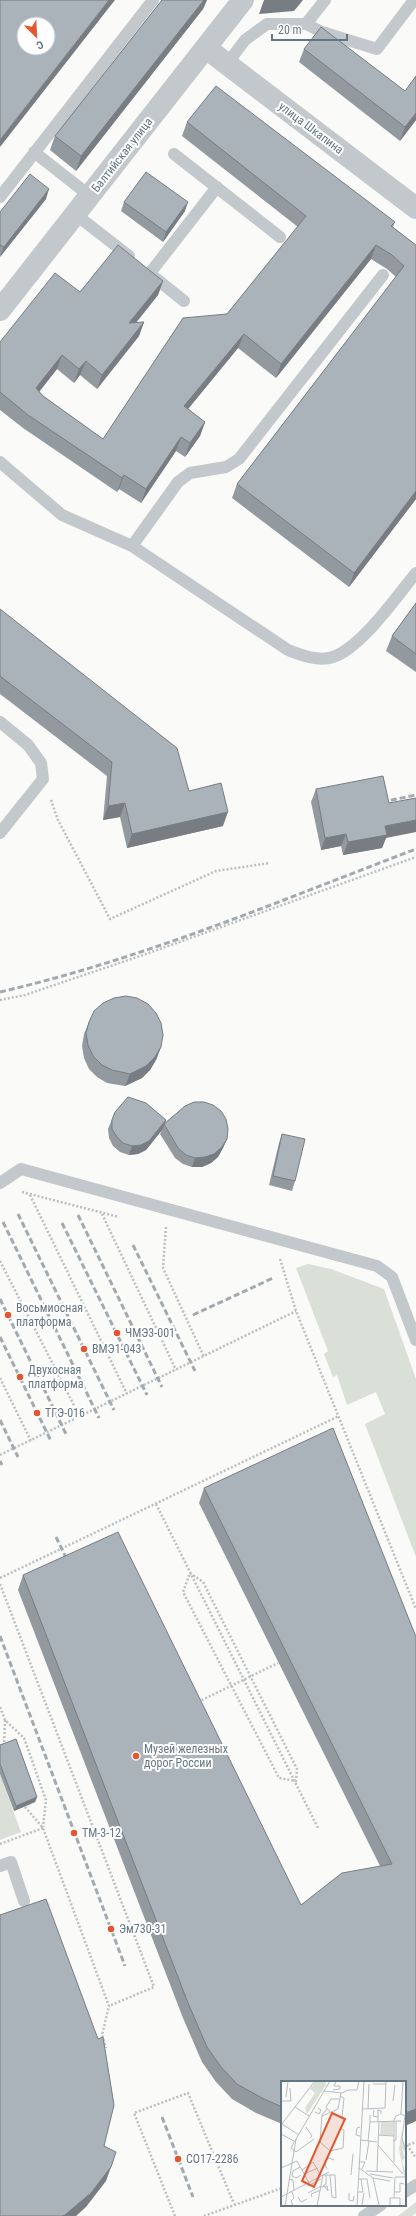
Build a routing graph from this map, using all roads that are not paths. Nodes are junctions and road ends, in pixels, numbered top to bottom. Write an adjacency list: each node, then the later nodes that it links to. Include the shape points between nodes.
1 (153, 0): 8 (lane)
2 (244, 0): 6 (street, Балтийская улица)
3 (325, 0): 5 (lane)
4 (414, 0): 5 (lane, via 377,49 322,32)
5 (306, 24): 7 (lane, via 267,24 245,40)
6 (206, 48): 7 (street, улица Шкапина); 11 (street, Балтийская улица)
7 (227, 64): 13 (street, улица Шкапина)
8 (34, 152): 11 (lane); 12 (lane)
9 (174, 154): 10 (lane)
10 (217, 187): 15 (lane); 16 (lane)
11 (90, 196): 14 (street, Балтийская улица)
12 (0, 197)
13 (416, 208)
14 (76, 214): 16 (lane); 19 (street, Балтийская улица)
15 (280, 237)
16 (150, 273): 18 (lane)
17 (383, 275): 21 (lane, via 239,458 226,467 190,473 178,482)
18 (184, 301)
19 (0, 310)
20 (0, 462): 21 (lane, via 62,515)
21 (132, 546): 22 (lane, via 288,650 312,658 332,658 355,645)
22 (416, 573)
23 (0, 722): 24 (lane, via 28,745 40,763 43,779)
24 (0, 832)
25 (0, 1183): 26 (lane, via 21,1169 275,1237 385,1270 398,1289)
26 (416, 1340)
27 (0, 1866): 28 (lane, via 10,1862)
28 (24, 1901)
29 (416, 2185): 30 (lane)
30 (406, 2191)
31 (379, 2206): 32 (lane)
32 (364, 2216)

